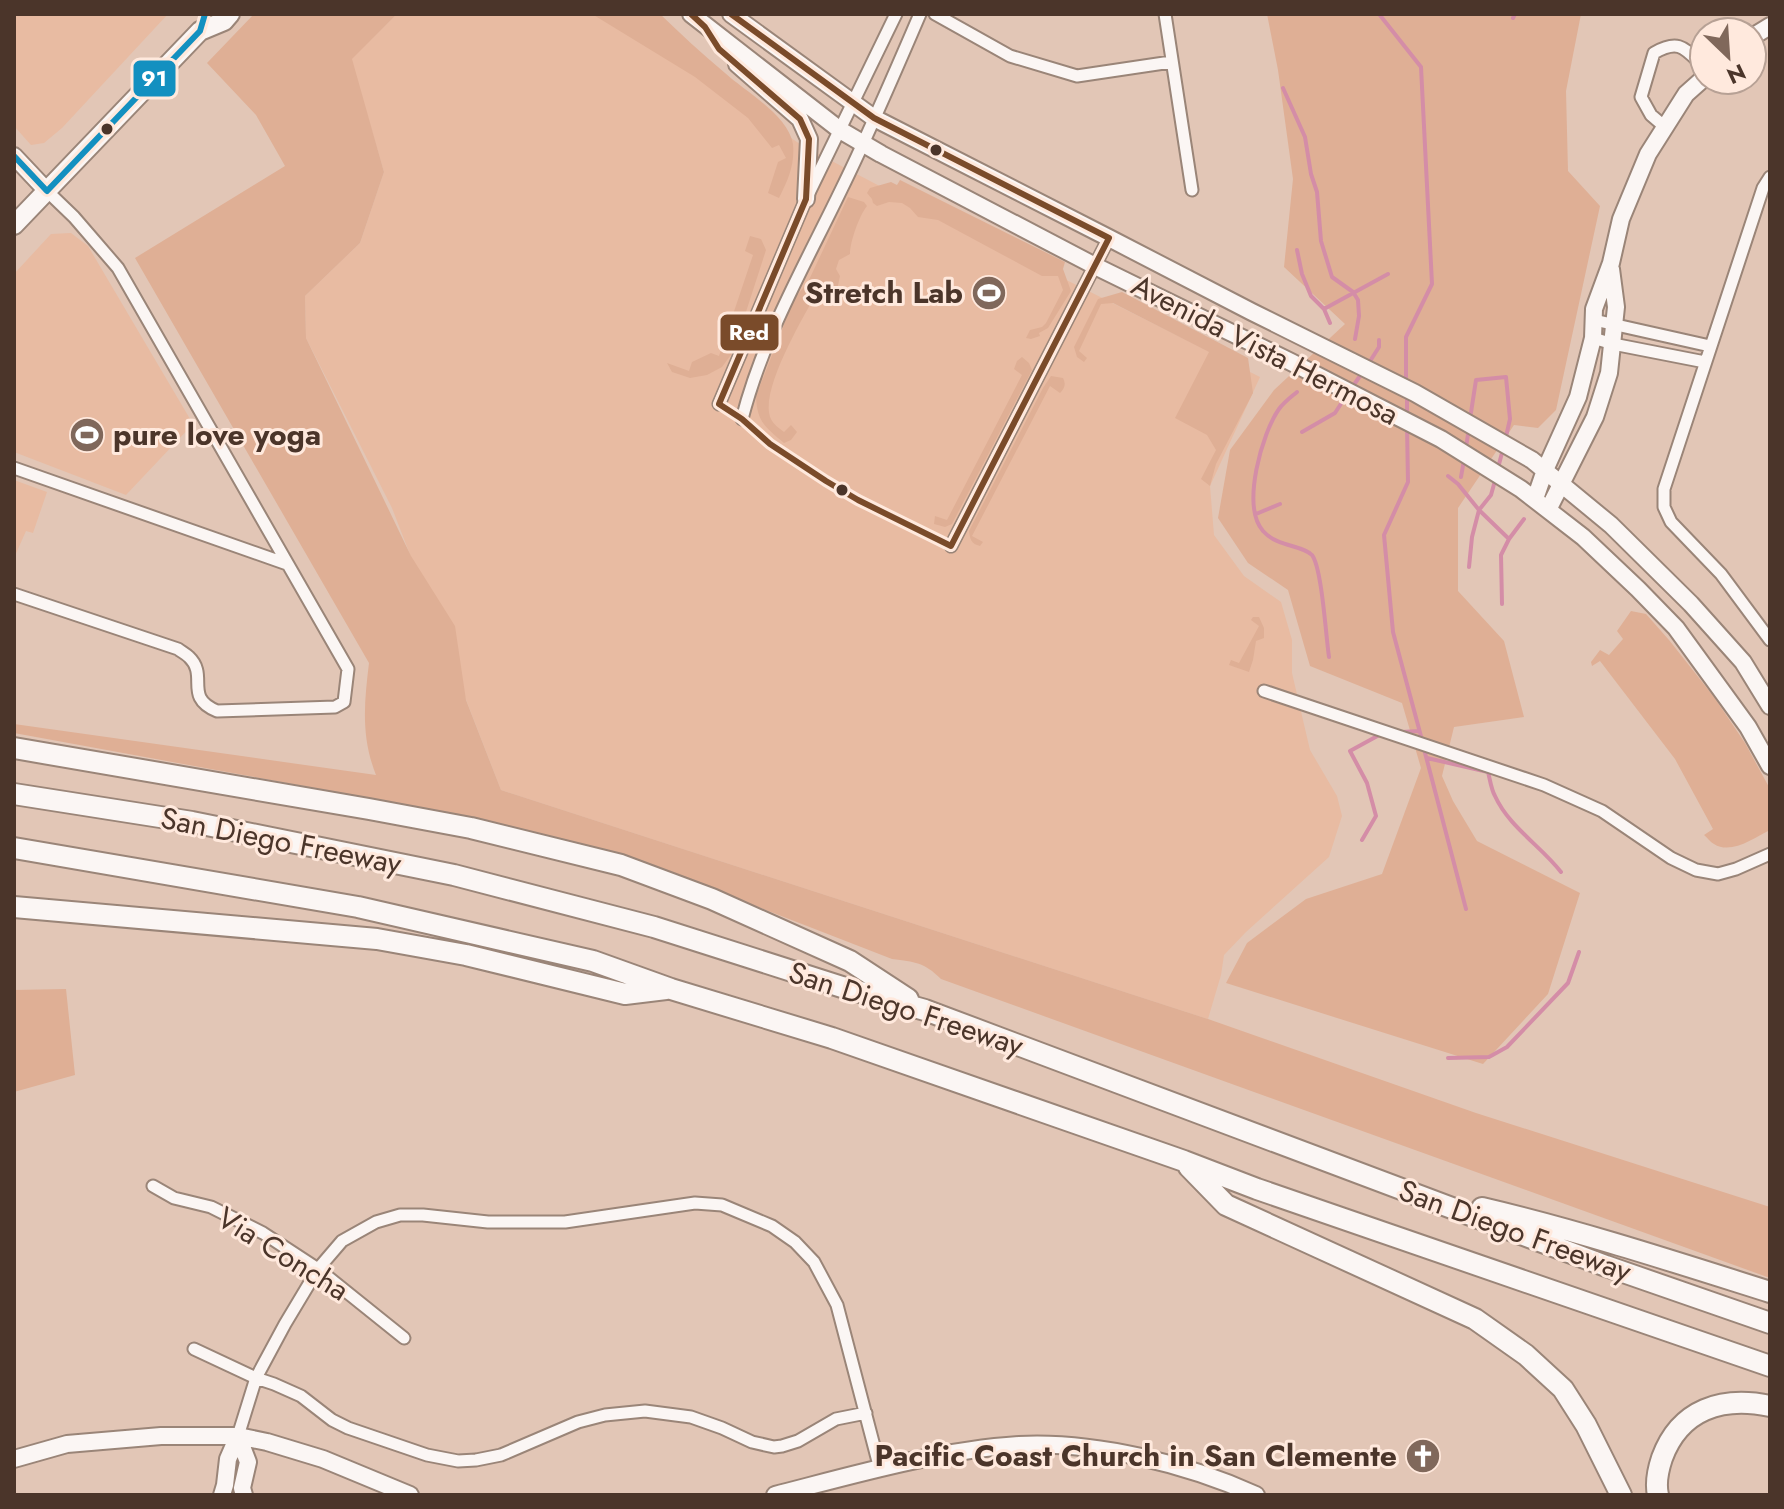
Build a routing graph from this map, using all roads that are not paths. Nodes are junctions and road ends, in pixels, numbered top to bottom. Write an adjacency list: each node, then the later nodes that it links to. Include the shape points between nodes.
1 (230, 14): 8 (main road, via 224,21)
2 (691, 14): 9 (main road, Avenida Vista Hermosa)
3 (731, 14): 13 (main road, Avenida Vista Hermosa)
4 (896, 14): 13 (street)
5 (920, 14): 14 (street)
6 (935, 14): 11 (street, via 1010,56 1077,76)
7 (1165, 14): 11 (street)
8 (202, 22): 21 (main road)
9 (705, 27): 16 (main road, Avenida Vista Hermosa); 22 (main road, via 719,49 800,119 809,139)
10 (1688, 53): 15 (street, via 1667,45 1654,53 1641,97)
11 (1171, 62): 20 (street)
12 (1688, 92): 15 (main road)
13 (853, 103): 14 (main road, Avenida Vista Hermosa); 16 (street)
14 (874, 118): 17 (street); 24 (main road, Avenida Vista Hermosa)
15 (1665, 127): 25 (main road, via 1621,219)
16 (840, 130): 17 (main road, Avenida Vista Hermosa); 22 (street)
17 (863, 144): 26 (main road, Avenida Vista Hermosa); 33 (street, via 789,295)
18 (14, 156): 21 (main road)
19 (1770, 177): 30 (street)
20 (1192, 190)
21 (47, 191): 23 (main road); 39 (street, via 118,268)
22 (806, 199): 32 (street)
23 (14, 225)
24 (1109, 238): 26 (street); 34 (main road, Avenida Vista Hermosa, via 1415,393)
25 (1611, 263): 27 (main road); 28 (main road, via 1594,309)
26 (1095, 266): 37 (main road, Avenida Vista Hermosa, via 1441,439); 38 (street)
27 (1615, 325): 28 (street); 29 (main road); 30 (street)
28 (1593, 329): 29 (street); 34 (main road, via 1578,397)
29 (1613, 344): 31 (street); 36 (main road, via 1595,417)
30 (1710, 346): 31 (street)
31 (1705, 362): 41 (street, via 1664,489 1664,507)
32 (719, 404)
33 (742, 419)
34 (1538, 465): 36 (main road, Avenida Vista Hermosa); 37 (main road)
35 (14, 468): 39 (street)
36 (1561, 484): 37 (main road); 43 (main road, Avenida Vista Hermosa, via 1691,604 1743,662)
37 (1542, 504): 45 (main road, Avenida Vista Hermosa, via 1676,628)
38 (951, 546)
39 (287, 564): 40 (street, via 348,669 344,702 335,707 217,711 205,706 198,672 178,649)
40 (14, 594)
41 (1770, 640)
42 (1264, 691): 48 (street, via 1544,785 1602,811 1696,870 1718,874)
43 (1770, 706)
44 (14, 748): 51 (highway, via 442,822 621,865 850,961)
45 (1770, 766)
46 (14, 794): 51 (highway, San Diego Freeway, via 192,822 454,875 654,927)
47 (14, 848): 50 (highway, San Diego Freeway, via 358,907 593,961)
48 (1770, 854)
49 (14, 907): 50 (highway, via 377,939 625,994)
50 (671, 989): 52 (highway, San Diego Freeway, via 832,1038)
51 (925, 1010): 54 (highway, San Diego Freeway)
52 (1184, 1161): 60 (highway, San Diego Freeway); 72 (highway, via 1226,1205 1475,1319 1526,1355 1563,1389)
53 (153, 1186): 55 (street, Via Concha, via 243,1222)
54 (1399, 1188): 56 (highway, via 1548,1223); 57 (highway, San Diego Freeway)
55 (318, 1269): 58 (street, Via Concha); 61 (street); 63 (street, via 342,1241 400,1215 565,1222 695,1203 722,1205 772,1226 814,1262 837,1305)
56 (1770, 1292)
57 (1770, 1323)
58 (404, 1338)
59 (194, 1349): 61 (street)
60 (1770, 1366)
61 (256, 1378): 63 (street, via 301,1396 348,1428 458,1461 501,1455 605,1415 645,1411 691,1417 774,1447 798,1441 836,1419); 64 (street)
62 (1770, 1406): 73 (highway, via 1749,1401 1713,1406 1678,1427 1658,1470)
63 (866, 1413): 66 (street)
64 (238, 1436): 65 (main road, via 67,1444); 67 (main road); 68 (main road, via 248,1462); 69 (main road, via 323,1459)
65 (14, 1459)
66 (880, 1469): 70 (main road); 71 (main road, via 1021,1445 1085,1447 1173,1464)
67 (222, 1493)
68 (244, 1495)
69 (410, 1495)
70 (775, 1495)
71 (1256, 1495)
72 (1621, 1495)
73 (1658, 1495)

